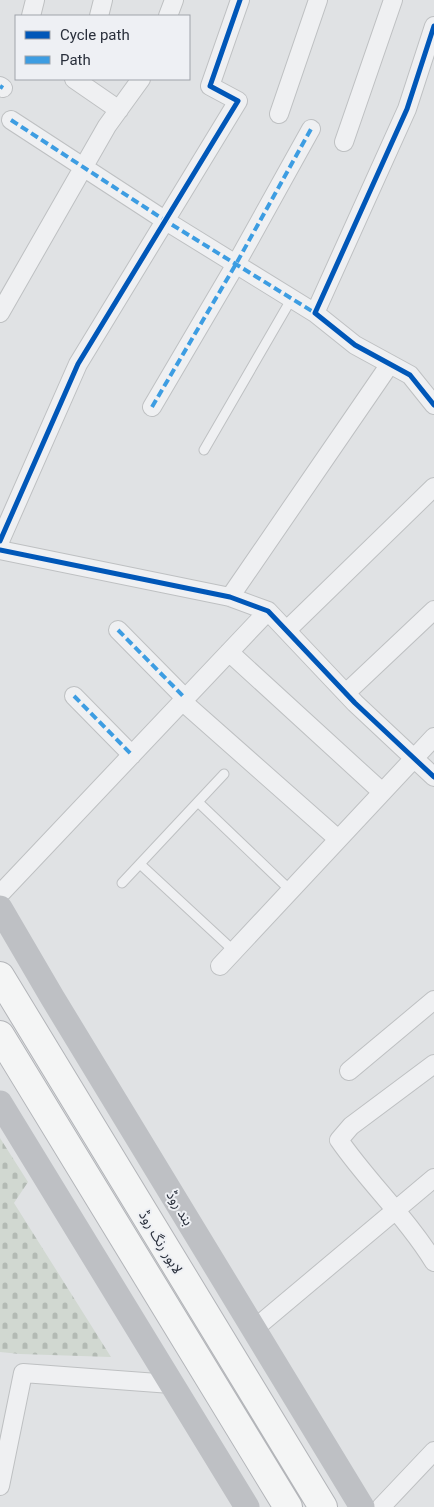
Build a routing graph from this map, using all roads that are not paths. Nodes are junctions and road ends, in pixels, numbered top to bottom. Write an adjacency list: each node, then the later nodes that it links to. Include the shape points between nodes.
1 (35, 0): 7 (street)
2 (103, 0): 8 (street)
3 (174, 0): 9 (street)
4 (240, 0): 19 (street, via 210,86 238,101)
5 (318, 0): 14 (street)
6 (393, 0): 17 (street)
7 (31, 15)
8 (99, 15)
9 (168, 15)
10 (434, 26): 23 (street, via 407,109)
11 (80, 80): 13 (street)
12 (140, 80): 13 (street)
13 (118, 110): 18 (street)
14 (278, 114)
15 (11, 120): 18 (street)
16 (311, 129): 20 (street)
17 (344, 142)
18 (83, 168): 19 (street); 22 (street)
19 (166, 221): 20 (street); 29 (street, via 78,364)
20 (236, 264): 21 (street); 26 (street)
21 (292, 298): 23 (street); 27 (lane)
22 (0, 313)
23 (315, 313): 24 (street, via 355,345)
24 (390, 364): 25 (street, via 410,375); 31 (street)
25 (434, 405)
26 (152, 407)
27 (204, 450)
28 (434, 487): 35 (street)
29 (0, 542)
30 (0, 550): 31 (street)
31 (230, 597): 33 (street)
32 (434, 610): 37 (street)
33 (268, 611): 35 (street); 36 (street)
34 (118, 630): 39 (street)
35 (286, 630): 37 (street)
36 (229, 652): 39 (street); 45 (street)
37 (346, 693): 42 (street)
38 (74, 696): 41 (street)
39 (184, 700): 41 (street); 47 (street)
40 (434, 737): 42 (street)
41 (132, 755): 51 (street)
42 (413, 758): 44 (street); 45 (street)
43 (224, 774): 46 (lane)
44 (434, 778)
45 (382, 792): 47 (street)
46 (198, 802): 48 (lane); 50 (lane)
47 (338, 840): 50 (street)
48 (140, 864): 49 (lane); 53 (lane)
49 (122, 883)
50 (290, 890): 53 (street)
51 (0, 894)
52 (0, 908): 64 (main road, بند روڈ)
53 (234, 951): 54 (street)
54 (220, 966)
55 (0, 976): 70 (highway, لاہور رنگ روڈ)
56 (434, 1000): 59 (street)
57 (0, 1036): 69 (highway)
58 (434, 1064): 62 (street, via 351,1126 339,1140)
59 (350, 1071)
60 (0, 1103): 65 (main road)
61 (434, 1178): 62 (street)
62 (396, 1211): 63 (street); 64 (street)
63 (434, 1262)
64 (254, 1329): 71 (main road, بند روڈ)
65 (171, 1384): 67 (street, via 23,1374); 68 (main road)
66 (434, 1451): 72 (street)
67 (0, 1483)
68 (246, 1507)
69 (288, 1507)
70 (323, 1507)
71 (362, 1507)
72 (381, 1507)

